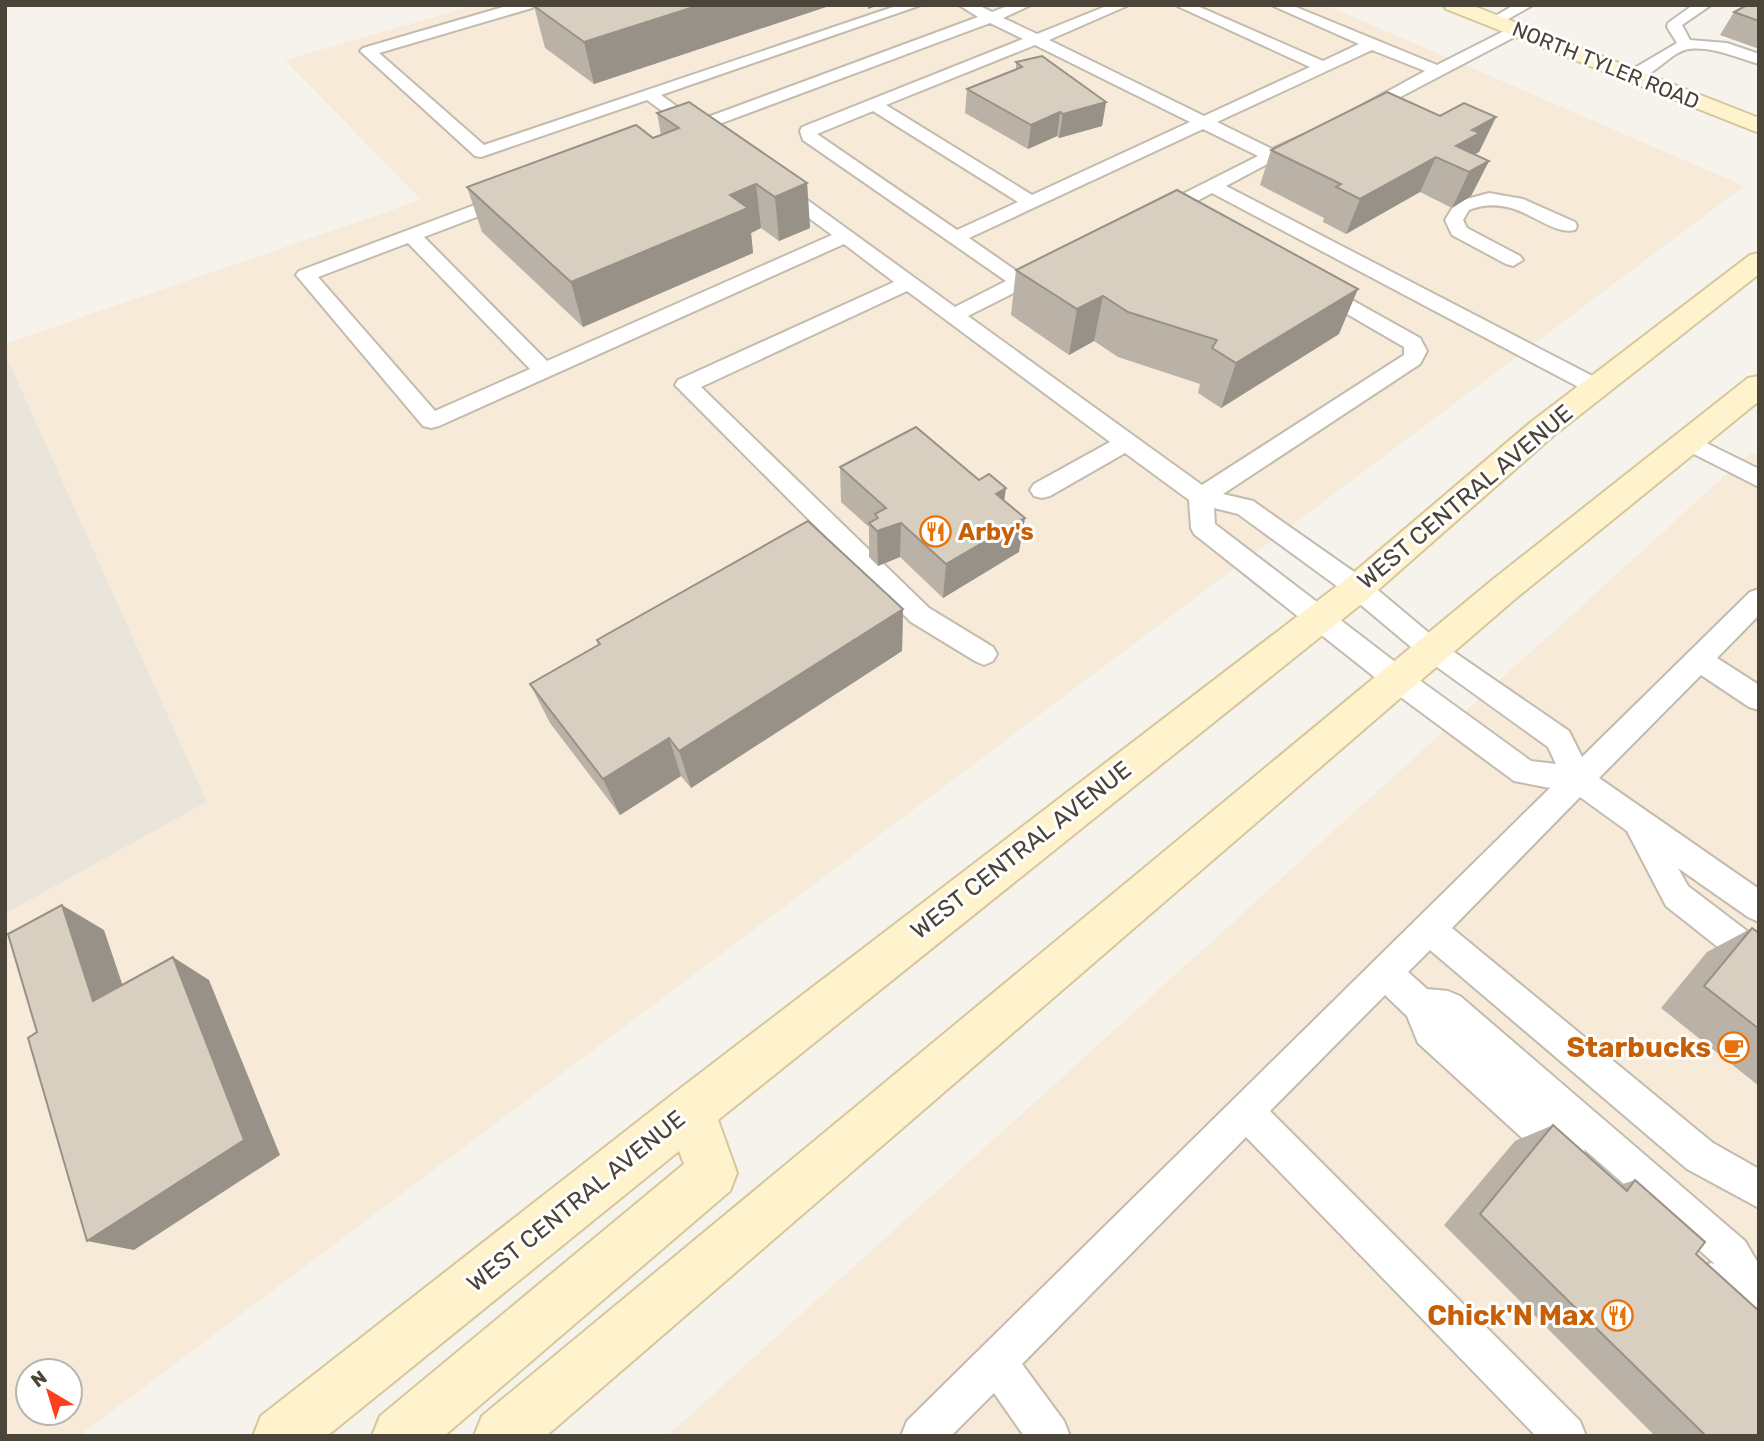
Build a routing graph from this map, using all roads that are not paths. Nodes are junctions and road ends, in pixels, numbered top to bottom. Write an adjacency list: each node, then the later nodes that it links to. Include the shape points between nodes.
1 (914, 5): 21 (lane)
2 (966, 5): 11 (lane)
3 (1024, 5): 11 (lane)
4 (1122, 5): 14 (lane)
5 (1182, 5): 18 (lane)
6 (1278, 5): 15 (lane)
7 (1453, 5): 12 (main road, NORTH TYLER ROAD)
8 (1526, 5): 12 (lane)
9 (1704, 5): 16 (lane, via 1675,23)
10 (528, 8): 21 (lane, via 368,51 481,152)
11 (990, 18): 14 (lane); 26 (lane)
12 (1494, 21): 13 (main road, NORTH TYLER ROAD)
13 (1517, 30): 19 (lane); 20 (main road, NORTH TYLER ROAD)
14 (1035, 41): 22 (lane); 24 (lane)
15 (1372, 44): 18 (lane); 19 (lane)
16 (1685, 44): 17 (lane, via 1727,48); 20 (lane)
17 (1759, 59)
18 (1324, 67): 24 (lane)
19 (1438, 71): 23 (lane)
20 (1632, 76): 25 (main road, NORTH TYLER ROAD)
21 (649, 94): 26 (lane)
22 (873, 104): 34 (lane); 41 (lane, via 816,126 808,131 809,136)
23 (1341, 120)
24 (1203, 122): 30 (lane); 34 (lane)
25 (1759, 126)
26 (695, 127): 28 (lane); 29 (lane)
27 (1318, 132): 30 (lane)
28 (669, 137)
29 (716, 143)
30 (1272, 156): 32 (lane)
31 (760, 174): 40 (lane)
32 (1212, 186): 35 (lane); 51 (lane)
33 (527, 191): 39 (lane)
34 (1031, 202): 41 (lane)
35 (1172, 207): 36 (lane); 37 (lane)
36 (1196, 220)
37 (1137, 224)
38 (1568, 226): 43 (lane, via 1507,200 1489,197 1462,206 1454,220 1459,231)
39 (411, 235): 49 (lane); 49 (lane, via 306,275 431,421)
40 (846, 236): 45 (lane); 49 (lane)
41 (956, 237): 46 (lane)
42 (1067, 259): 46 (lane)
43 (1513, 260)
44 (1759, 261): 51 (main road, WEST CENTRAL AVENUE)
45 (910, 282): 48 (lane); 61 (lane, via 686,385 920,615)
46 (1020, 282): 48 (lane)
47 (1305, 282): 56 (lane, via 1413,343 1413,359)
48 (954, 315): 52 (lane)
49 (544, 371)
50 (1759, 385): 53 (main road)
51 (1596, 387): 57 (main road, WEST CENTRAL AVENUE)
52 (1127, 442): 55 (lane); 56 (lane)
53 (1688, 442): 54 (lane); 60 (main road)
54 (1759, 480)
55 (1042, 490)
56 (1201, 496): 57 (lane, via 1245,507); 59 (lane, via 1203,528)
57 (1358, 588): 59 (main road, WEST CENTRAL AVENUE); 60 (lane)
58 (1759, 599): 62 (lane)
59 (1320, 617): 63 (lane); 72 (main road, WEST CENTRAL AVENUE)
60 (1432, 650): 63 (main road); 65 (lane, via 1559,739)
61 (984, 654)
62 (1698, 659): 64 (lane); 65 (lane)
63 (1397, 679): 65 (lane, via 1524,772); 81 (main road)
64 (1759, 699)
65 (1578, 780): 66 (lane); 68 (lane)
66 (1637, 821): 67 (lane); 69 (lane, via 1677,896)
67 (1759, 907)
68 (1429, 929): 70 (lane); 75 (lane, via 1700,1156)
69 (1759, 960)
70 (1385, 973): 71 (lane); 73 (lane)
71 (1420, 1005): 74 (lane, via 1430,1031); 77 (lane, via 1448,1009 1732,1254)
72 (690, 1111): 79 (main road, WEST CENTRAL AVENUE); 80 (main road, via 712,1173)
73 (1246, 1112): 78 (lane); 84 (lane)
74 (1603, 1186)
75 (1759, 1191)
76 (1684, 1259): 77 (lane, via 1725,1295)
77 (1757, 1301)
78 (996, 1361): 82 (lane); 83 (lane)
79 (281, 1436)
80 (400, 1436)
81 (502, 1436)
82 (922, 1436)
83 (1049, 1436)
84 (1565, 1436)

